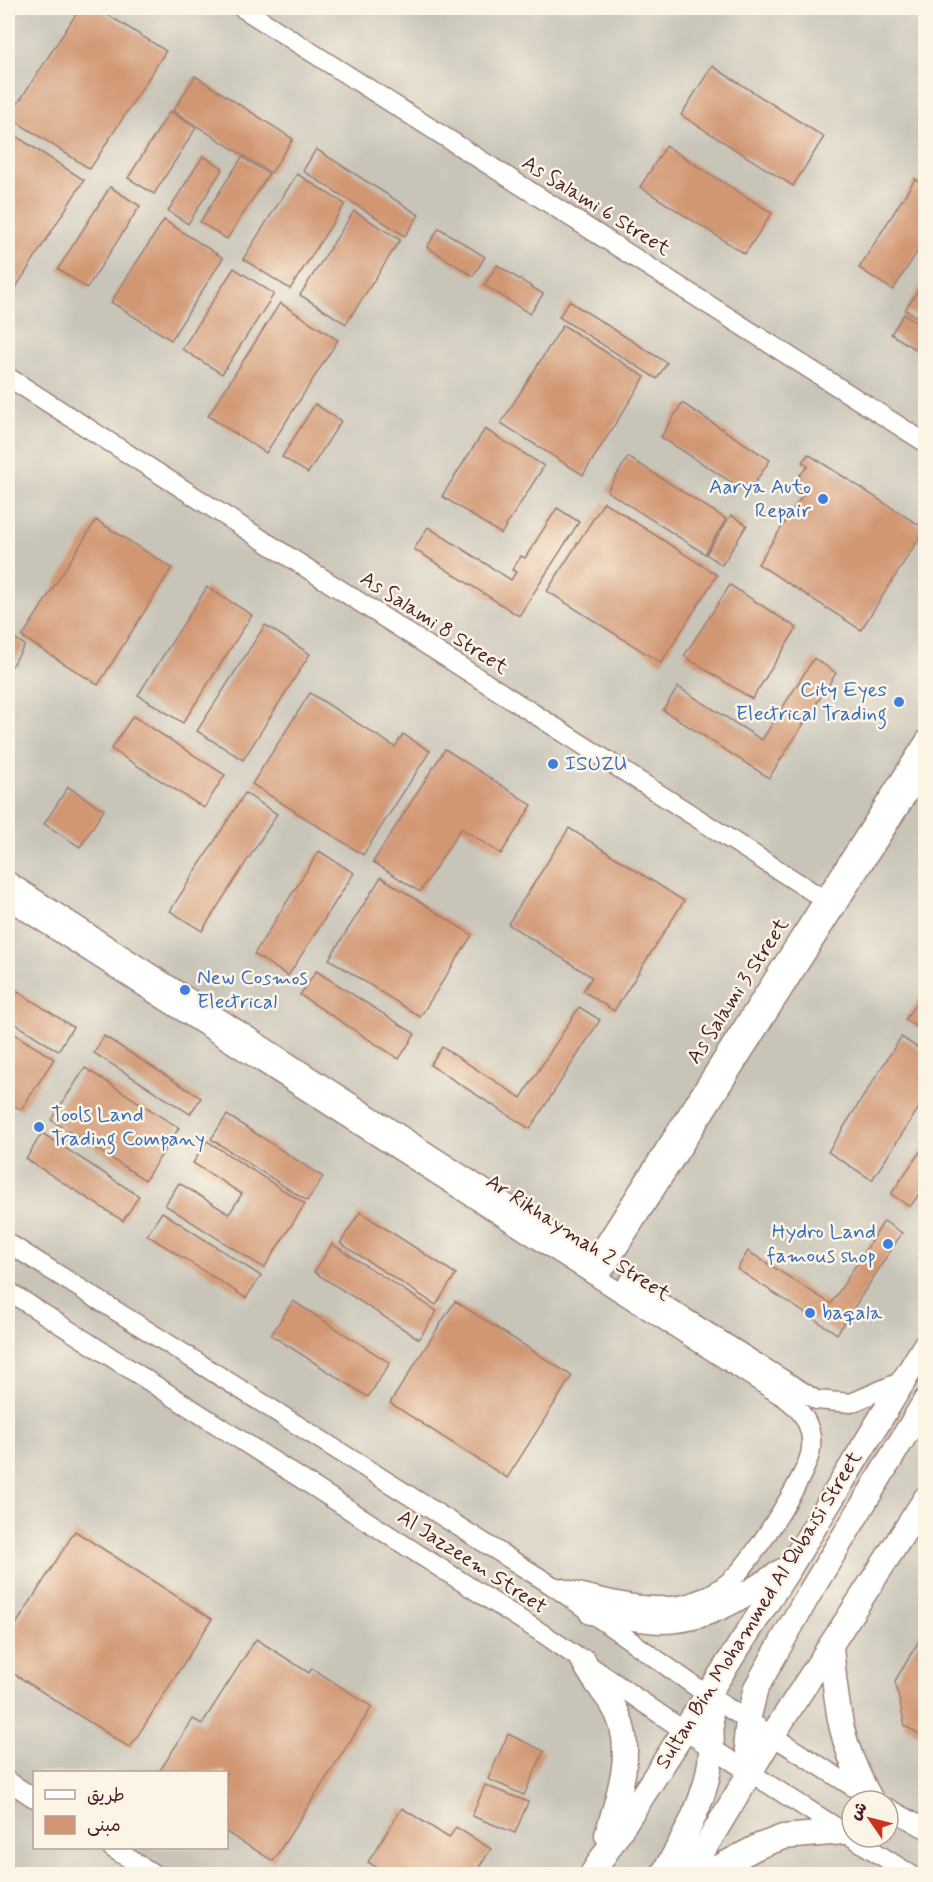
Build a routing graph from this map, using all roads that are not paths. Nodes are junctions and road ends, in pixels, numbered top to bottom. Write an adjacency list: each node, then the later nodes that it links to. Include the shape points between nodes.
1 (242, 8): 3 (street, As Salami 6 Street)
2 (8, 377): 8 (street, As Salami 8 Street)
3 (926, 443)
4 (926, 739): 8 (street, As Salami 3 Street)
5 (926, 766): 8 (street, As Salami 3 Street)
6 (8, 882): 10 (street, Ar Rikhaymah 2 Street)
7 (8, 900): 10 (street, Ar Rikhaymah 2 Street, via 486,1205 499,1205)
8 (830, 903): 10 (street, As Salami 3 Street)
9 (8, 1243): 17 (street, Al Jazzeem Street)
10 (597, 1268): 13 (street, Ar Rikhaymah 2 Street, via 816,1400 851,1403); 17 (street, Ar Rikhaymah 2 Street, via 793,1404 805,1418 811,1447 802,1475 746,1563 717,1590 693,1602 667,1606)
11 (8, 1291): 20 (street, Al Jazzeem Street)
12 (926, 1344): 13 (main road, Sultan Bin Mohammed Al Qubaisi Street)
13 (902, 1381): 16 (main road, Sultan Bin Mohammed Al Qubaisi Street)
14 (926, 1400): 22 (main road, via 784,1636 756,1688)
15 (926, 1498): 19 (main road)
16 (790, 1567): 18 (main road, via 738,1599 691,1618 660,1621); 21 (main road, Sultan Bin Mohammed Al Qubaisi Street)
17 (554, 1586): 18 (street, Al Jazzeem Street)
18 (591, 1612): 21 (street, Al Jazzeem Street)
19 (831, 1647): 24 (main road); 29 (main road, via 840,1725 858,1776)
20 (584, 1662): 23 (street, Al Jazzeem Street); 37 (main road, via 592,1680 612,1705 624,1737 621,1786)
21 (706, 1694): 22 (street, Al Jazzeem Street); 23 (main road, Sultan Bin Mohammed Al Qubaisi Street); 25 (main road)
22 (747, 1720): 24 (street, Al Jazzeem Street); 26 (main road, via 746,1740)
23 (683, 1730): 25 (street, Al Jazzeem Street); 37 (main road, Sultan Bin Mohammed Al Qubaisi Street)
24 (772, 1736): 26 (main road); 28 (street, Al Jazzeem Street)
25 (713, 1748): 26 (street, Al Jazzeem Street); 40 (main road, via 697,1812)
26 (753, 1773): 32 (street, Al Jazzeem Street); 41 (main road)
27 (8, 1781): 30 (street)
28 (857, 1789)
29 (868, 1789)
30 (33, 1797)
31 (900, 1814): 33 (street, Al Jazzeem Street)
32 (840, 1829)
33 (926, 1829)
34 (840, 1832): 42 (main road, via 783,1837)
35 (114, 1849): 39 (street)
36 (869, 1849): 38 (street, Al Jazzeem Street)
37 (596, 1868)
38 (904, 1873)
39 (154, 1875)
40 (663, 1875)
41 (688, 1875)
42 (706, 1875)

